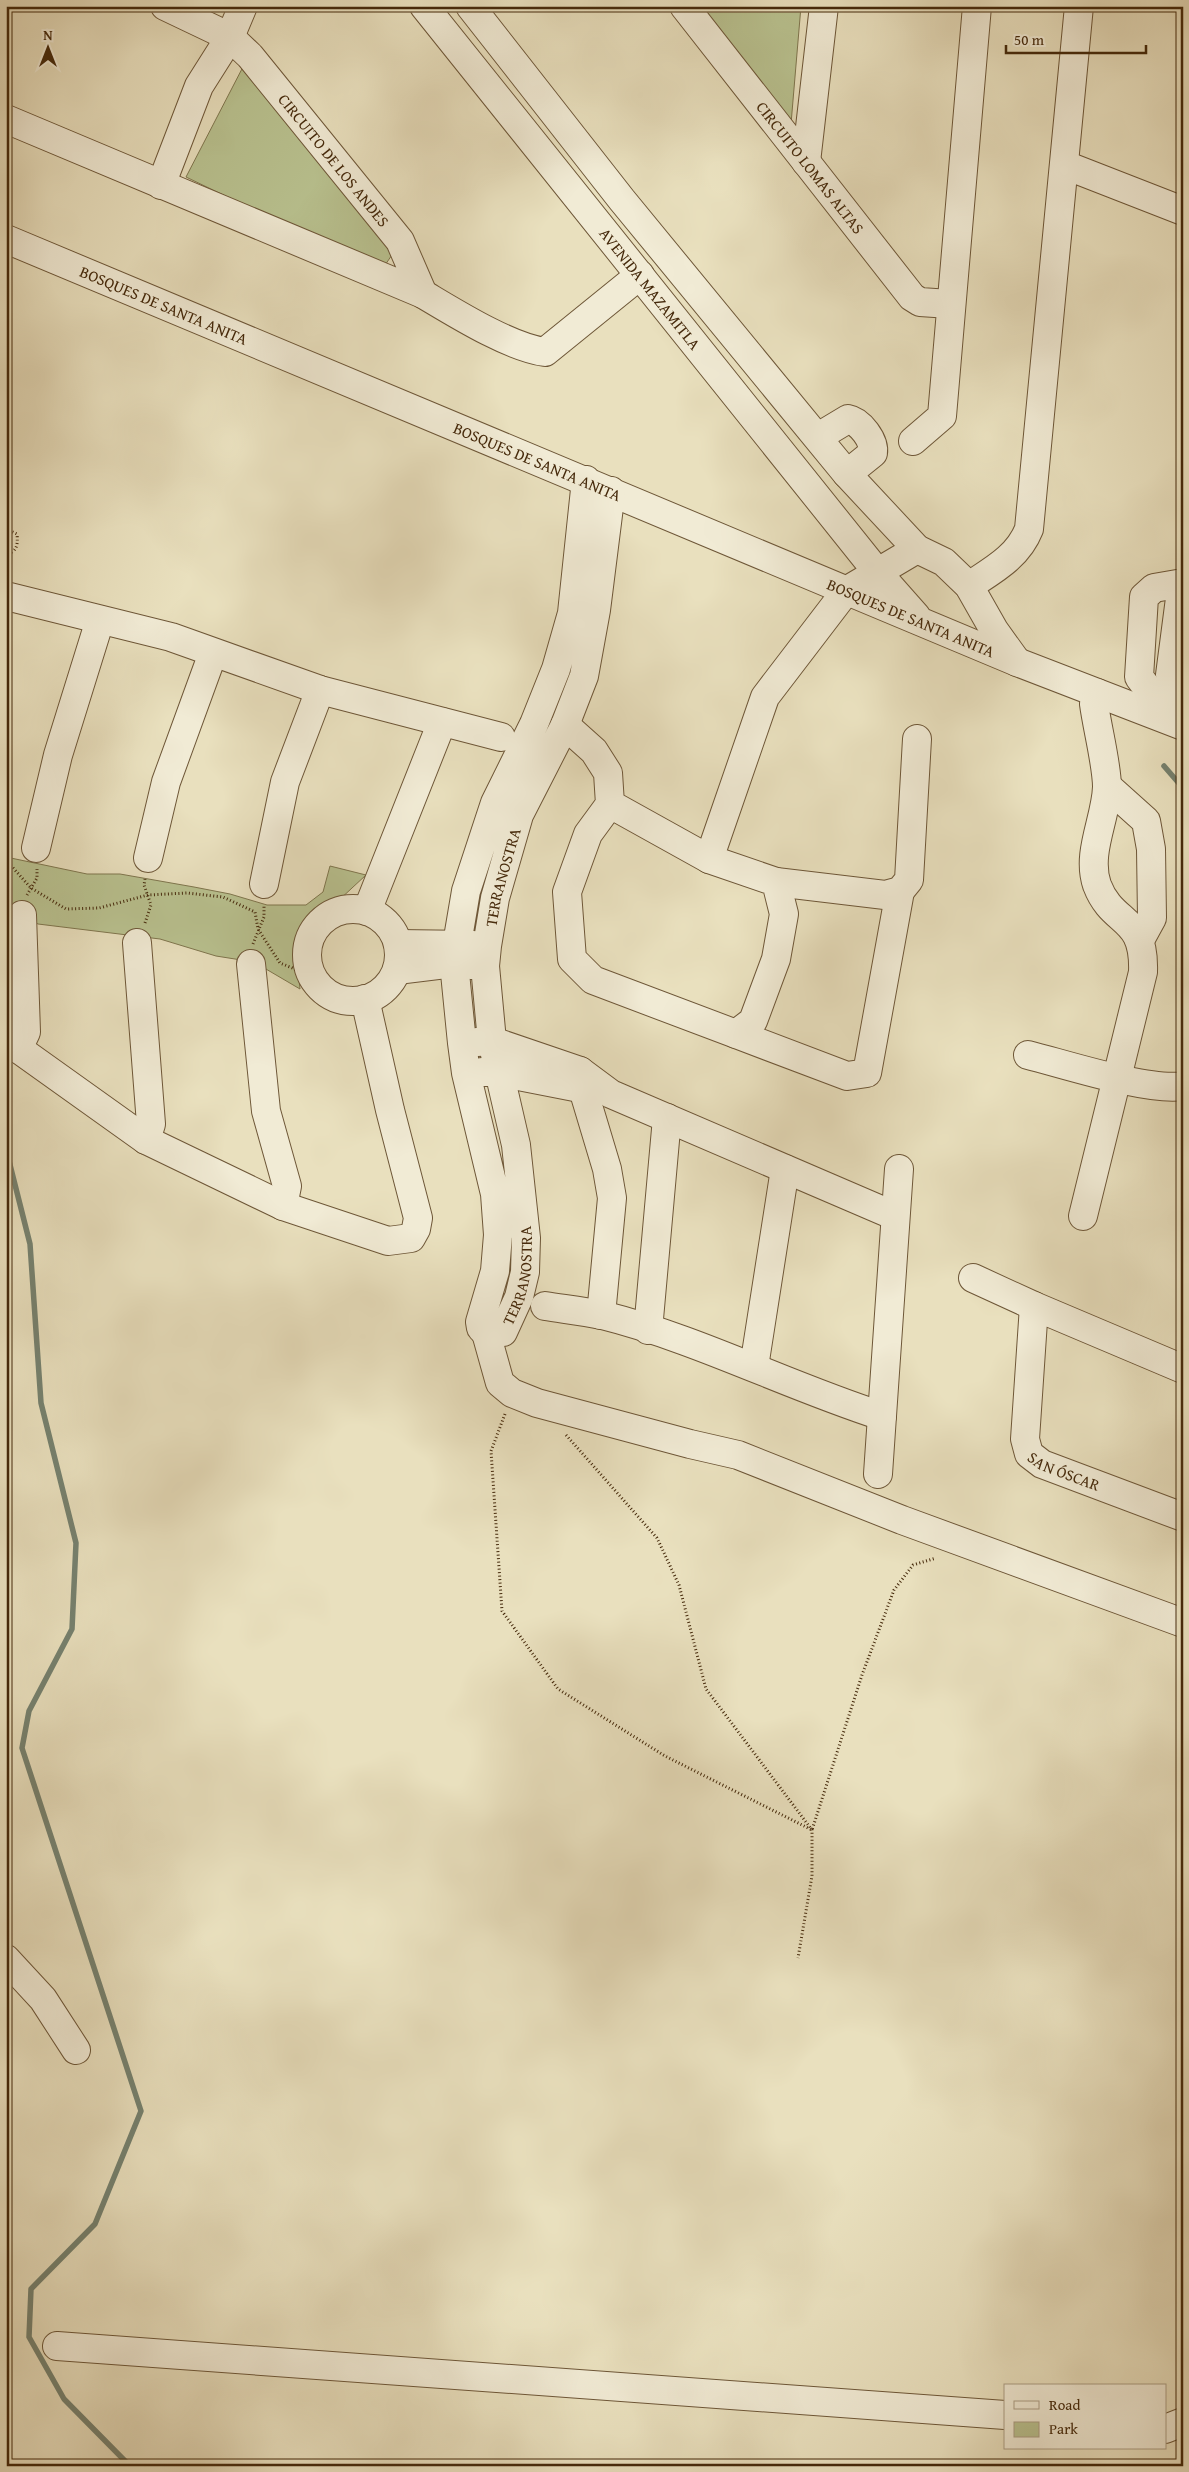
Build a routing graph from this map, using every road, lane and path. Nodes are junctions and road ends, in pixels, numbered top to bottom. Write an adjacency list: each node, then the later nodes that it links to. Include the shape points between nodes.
1 (165, 6): 9 (street, CIRCUITO DE LOS ANDES)
2 (243, 6): 9 (street)
3 (424, 6): 16 (street, AVENIDA MAZAMITLA)
4 (470, 6): 14 (street, AVENIDA MAZAMITLA)
5 (684, 6): 11 (street, CIRCUITO LOMAS ALTAS)
6 (824, 6): 11 (street)
7 (977, 6): 20 (street)
8 (1079, 6): 12 (street)
9 (217, 23): 13 (street, via 199,86); 19 (street, CIRCUITO DE LOS ANDES, via 250,56 400,241)
10 (6, 120): 13 (street)
11 (806, 162): 20 (street, CIRCUITO LOMAS ALTAS, via 912,298 920,302)
12 (1065, 164): 15 (street); 31 (street, via 1029,529 1024,541 1008,560)
13 (161, 185): 19 (street)
14 (622, 200): 16 (street); 21 (street, AVENIDA MAZAMITLA)
15 (1183, 211)
16 (597, 222): 18 (street, AVENIDA MAZAMITLA)
17 (6, 239): 24 (street, BOSQUES DE SANTA ANITA)
18 (640, 275): 19 (street, via 545,352 533,350 469,321); 29 (street, AVENIDA MAZAMITLA)
19 (423, 294)
20 (950, 304): 22 (street, via 942,416)
21 (818, 437): 23 (street, AVENIDA MAZAMITLA); 23 (street, via 843,420 858,423 872,442 873,453)
22 (913, 441)
23 (848, 474): 27 (street, AVENIDA MAZAMITLA)
24 (586, 480): 25 (street, BOSQUES DE SANTA ANITA); 64 (street, TERRANOSTRA, via 572,613 534,724 495,803 466,891)
25 (611, 491): 32 (street, BOSQUES DE SANTA ANITA); 43 (street, TERRANOSTRA, via 584,676)
26 (6, 529): 28 (path, via 17,534 18,545)
27 (917, 549): 29 (street); 31 (street, via 944,562)
28 (6, 556)
29 (878, 573): 32 (street); 35 (street, AVENIDA MAZAMITLA)
30 (1182, 583): 39 (street, via 1170,675 1174,685); 41 (street, via 1154,588 1144,597 1139,677 1148,689)
31 (969, 586): 37 (street)
32 (846, 591): 35 (street, BOSQUES DE SANTA ANITA); 52 (street, via 765,697)
33 (6, 596): 34 (street)
34 (100, 620): 36 (street, via 171,637); 50 (street, via 58,755)
35 (920, 621): 37 (street, BOSQUES DE SANTA ANITA)
36 (213, 653): 38 (street); 51 (street, via 166,782)
37 (1017, 662): 40 (street, BOSQUES DE SANTA ANITA, via 1070,681)
38 (320, 690): 42 (street); 55 (street, via 285,782)
39 (1183, 690)
40 (1096, 698): 44 (street, BOSQUES DE SANTA ANITA); 47 (street, BOSQUES DE SANTA ANITA); 48 (street)
41 (1183, 703)
42 (442, 722): 45 (street); 59 (street)
43 (565, 725): 49 (street, via 594,751 608,772); 65 (street, TERRANOSTRA, via 518,815 495,898)
44 (1183, 726)
45 (501, 738)
46 (917, 739): 57 (street, via 909,880)
47 (1183, 743)
48 (1107, 786): 62 (street, via 1094,860 1097,885 1112,910 1132,925); 62 (street, via 1146,821 1151,849 1152,918)
49 (610, 804): 52 (street); 70 (street, via 588,834 567,892 572,959 593,980)
50 (36, 848): 56 (path, via 37,878)
51 (148, 858): 58 (path, via 144,885)
52 (709, 859): 54 (street)
53 (6, 860): 56 (path)
54 (776, 882): 57 (street, via 885,895); 70 (street, via 784,914 776,959 753,1021)
55 (264, 884): 61 (path, via 264,917)
56 (31, 888): 58 (path, via 66,910 99,908); 60 (path, via 24,901)
57 (900, 891): 70 (street, via 867,1073 847,1076)
58 (148, 895): 61 (path, via 187,893 223,897 255,912); 63 (path, via 151,906)
59 (367, 911): 66 (street, via 381,918 392,930); 68 (street, via 349,909 332,914 318,925 309,941 307,959)
60 (22, 915): 73 (street, via 26,1032)
61 (258, 929): 67 (path); 68 (path, via 280,963)
62 (1140, 940): 77 (street, via 1143,972)
63 (137, 943): 81 (street, via 150,1124)
64 (456, 954): 65 (street); 66 (street); 72 (street, TERRANOSTRA)
65 (486, 956): 71 (street, TERRANOSTRA)
66 (397, 957): 69 (street, via 385,988)
67 (251, 964): 84 (street, via 266,1111 287,1186)
68 (312, 976): 69 (street, via 320,986 340,999)
69 (365, 999): 84 (street, via 418,1218 416,1229 411,1238 388,1241)
70 (736, 1034)
71 (492, 1041): 72 (street); 75 (street, TERRANOSTRA); 78 (street)
72 (462, 1043): 76 (street, TERRANOSTRA)
73 (12, 1045): 81 (street)
74 (1028, 1054): 77 (street)
75 (498, 1072): 76 (street); 78 (street); 92 (street, TERRANOSTRA, via 516,1145 523,1194 525,1263 519,1297 503,1332)
76 (466, 1073): 92 (street, TERRANOSTRA, via 490,1168 498,1235 495,1271 480,1322)
77 (1117, 1077): 79 (street, via 1172,1088); 86 (street)
78 (581, 1080): 80 (street); 90 (street, via 612,1198)
79 (1183, 1086)
80 (667, 1118): 82 (street); 91 (street)
81 (146, 1140): 84 (street)
82 (785, 1168): 85 (street); 93 (street)
83 (898, 1169): 85 (street)
84 (283, 1206)
85 (895, 1216): 96 (street)
86 (1083, 1216)
87 (973, 1278): 89 (street)
88 (545, 1306): 90 (street)
89 (1034, 1306): 94 (street); 99 (street, SAN ÓSCAR, via 1025,1439 1029,1454 1042,1464)
90 (601, 1315): 91 (street)
91 (648, 1330): 93 (street)
92 (486, 1333): 95 (street, via 500,1383)
93 (754, 1367): 96 (street)
94 (1183, 1369)
95 (512, 1393): 101 (street, via 547,1406 738,1455 902,1520); 102 (path, via 491,1450 502,1611 558,1688 665,1756)
96 (882, 1416): 98 (street)
97 (562, 1432): 102 (path, via 658,1538 679,1585 706,1690)
98 (878, 1474)
99 (1183, 1517)
100 (938, 1557): 102 (path, via 912,1565 894,1590 862,1675)
101 (1183, 1623)
102 (812, 1830): 103 (path, via 812,1876)
103 (798, 1958)
104 (6, 1959): 105 (street, via 43,1999)
105 (76, 2050)
106 (57, 2346): 107 (street)
107 (1004, 2415)
108 (1183, 2422): 109 (street)
109 (1166, 2429)

